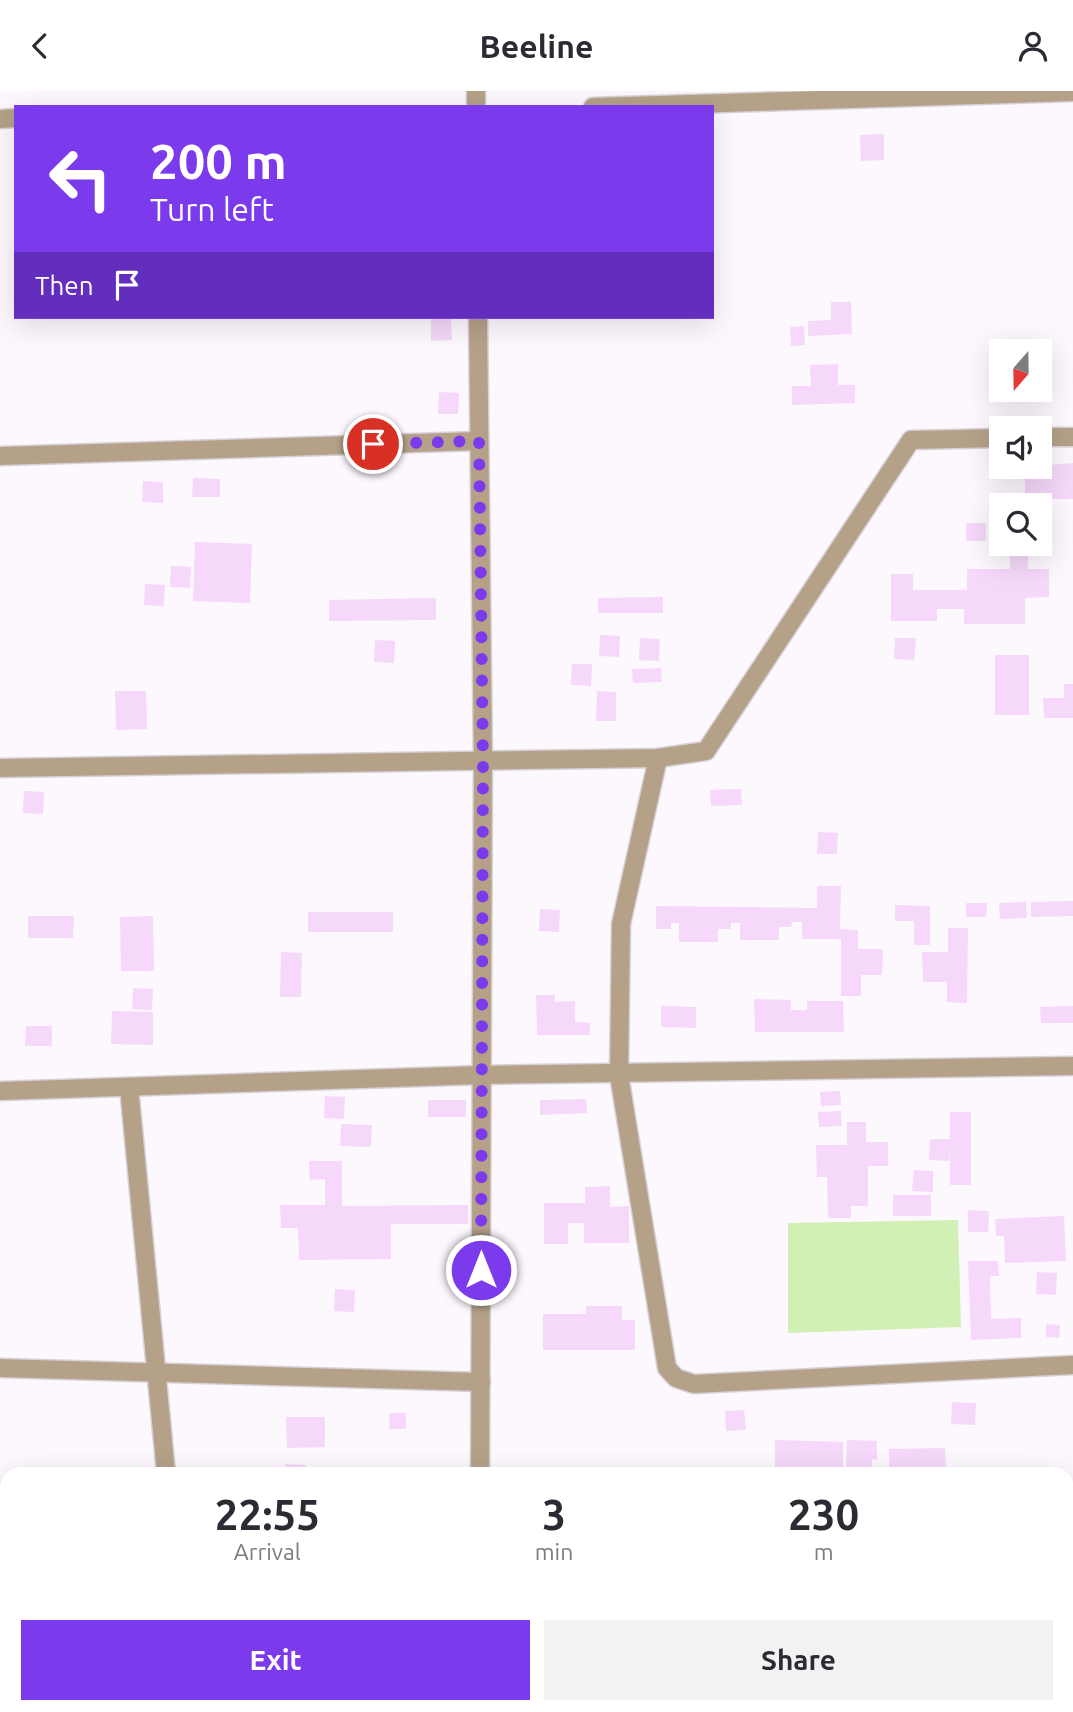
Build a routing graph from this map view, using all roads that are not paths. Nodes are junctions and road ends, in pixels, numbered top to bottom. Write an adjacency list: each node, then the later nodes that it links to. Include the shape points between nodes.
1 (1073, 92): 2 (street)
2 (657, 105)
3 (478, 319): 7 (street)
4 (1052, 437): 5 (street)
5 (1073, 437)
6 (989, 438): 9 (street, via 911,440 706,751)
7 (479, 441): 8 (street); 10 (street)
8 (0, 456)
9 (658, 758): 10 (street); 14 (street, via 621,924)
10 (483, 762): 11 (street); 13 (street)
11 (0, 768)
12 (1073, 1066): 14 (street)
13 (482, 1075): 14 (street); 15 (street); 20 (street)
14 (619, 1075): 17 (street, via 667,1367 676,1378 694,1384 734,1384)
15 (129, 1087): 16 (street); 19 (street)
16 (0, 1091)
17 (1073, 1365)
18 (0, 1368): 19 (street)
19 (156, 1373): 20 (street); 21 (street)
20 (481, 1382): 22 (street)
21 (165, 1467)
22 (480, 1467)

